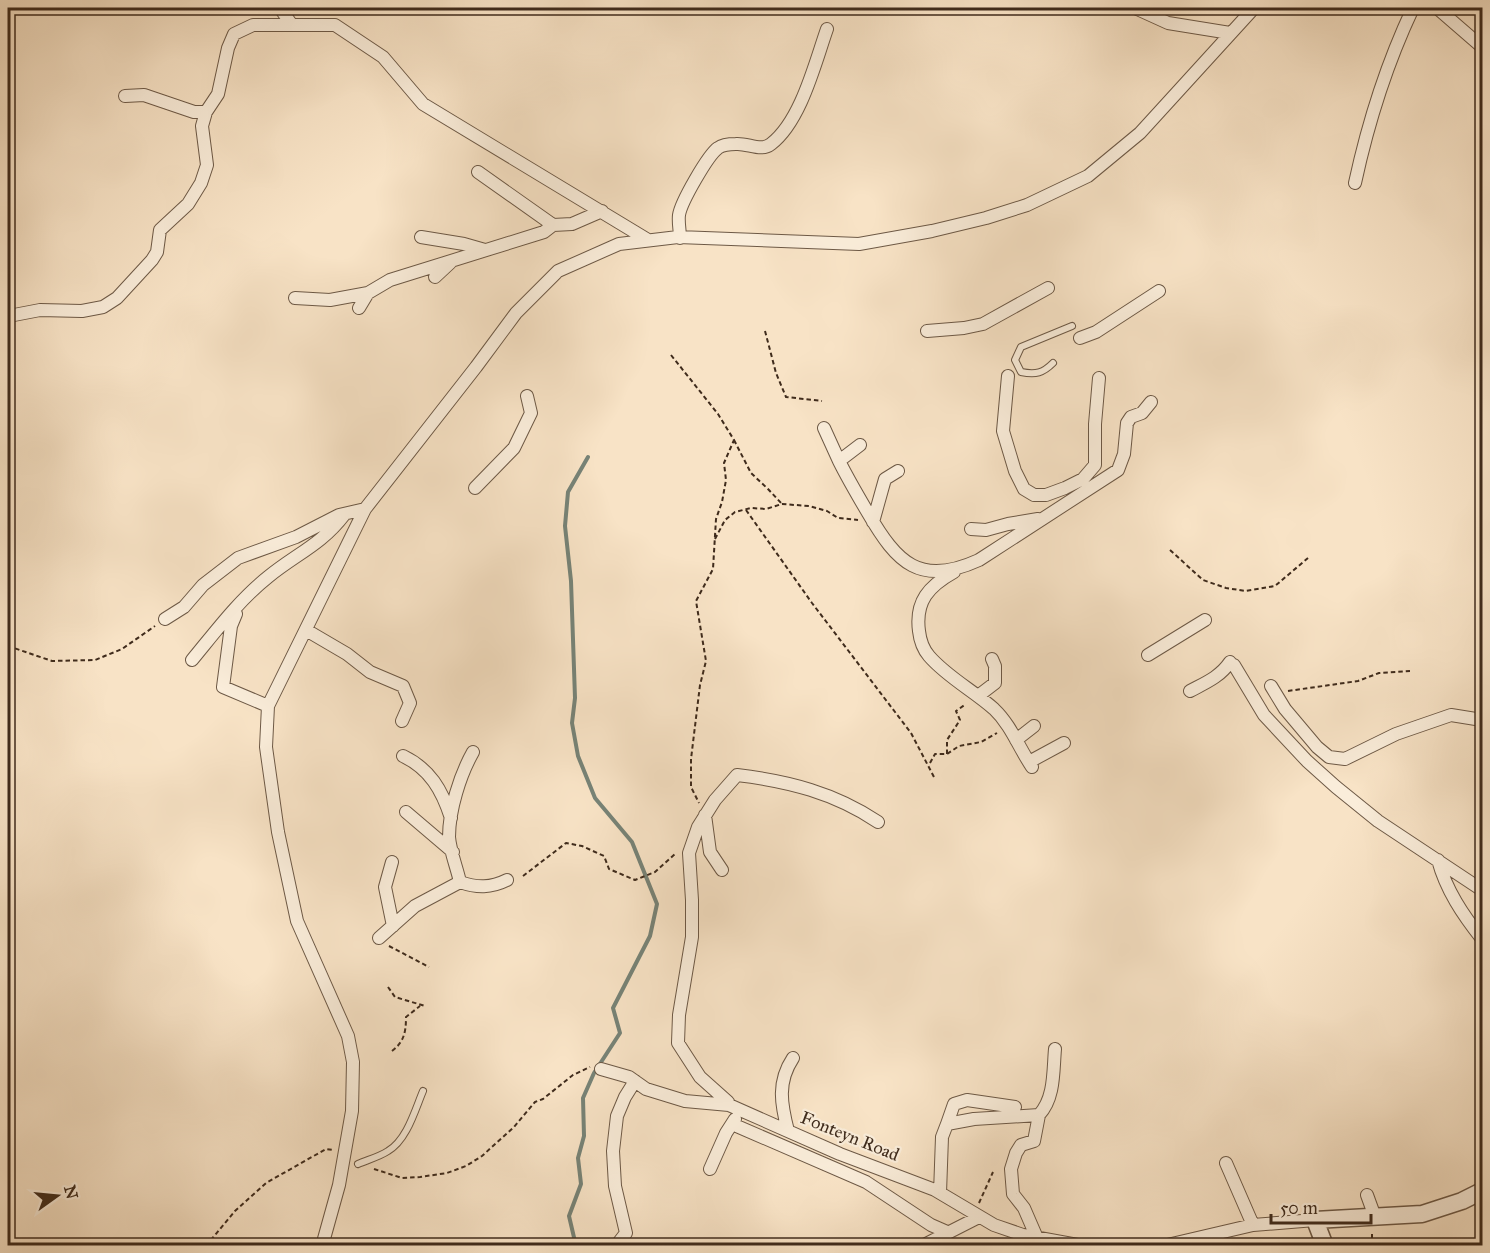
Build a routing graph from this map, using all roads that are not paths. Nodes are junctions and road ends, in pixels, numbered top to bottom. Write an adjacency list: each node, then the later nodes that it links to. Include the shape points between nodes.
1 (280, 8): 6 (street)
2 (1135, 8): 8 (street, via 1168,23)
3 (1254, 8): 8 (street)
4 (1413, 8): 13 (street, via 1365,136)
5 (1437, 8): 9 (street)
6 (292, 26): 11 (street, via 253,25 234,34 218,94); 14 (street, via 335,26 383,57 423,104)
7 (826, 29): 17 (street, via 803,98 783,132 770,145 720,146 711,154 685,197 679,215)
8 (1230, 33): 17 (street, via 1140,133 1088,176 1027,205 932,231 859,243)
9 (1482, 47)
10 (125, 96): 11 (street, via 144,94 194,112)
11 (206, 112): 27 (street, via 202,126 207,165 201,183 188,204 160,230 157,252 142,272 103,307)
12 (478, 172): 15 (street)
13 (1355, 183)
14 (602, 211): 15 (street, via 572,224); 18 (street)
15 (553, 225): 19 (street, via 544,232)
16 (421, 237): 19 (street)
17 (680, 238): 18 (street)
18 (648, 240): 41 (street, via 620,244 558,271 516,313)
19 (486, 250): 20 (street)
20 (453, 260): 21 (street); 24 (street, via 398,277)
21 (435, 278)
22 (1048, 288): 29 (street, via 983,324)
23 (1159, 291): 30 (street, via 1096,332)
24 (368, 293): 25 (street, via 330,300); 26 (street)
25 (295, 298)
26 (359, 308)
27 (14, 315)
28 (1072, 326): 31 (lane, via 1021,347 1016,360 1021,372 1034,374 1044,372)
29 (927, 331)
30 (1080, 338)
31 (1053, 363)
32 (1008, 376): 33 (street, via 1003,431 1015,471 1024,489 1034,495 1065,488 1083,479 1095,465)
33 (1099, 378)
34 (527, 396): 40 (street, via 531,413 514,448)
35 (1151, 402): 43 (street, via 1127,423 1118,470)
36 (824, 428): 38 (street)
37 (860, 445): 38 (street)
38 (839, 461): 44 (street)
39 (898, 471): 44 (street, via 885,479)
40 (475, 488)
41 (364, 509): 42 (street); 50 (street)
42 (345, 514): 47 (street, via 310,549 267,577); 48 (street, via 238,558)
43 (1045, 518): 45 (street, via 986,530); 46 (street)
44 (873, 522): 46 (street, via 901,559 919,569)
45 (971, 529)
46 (960, 569): 56 (street, via 930,590 920,602 917,619 920,640 930,656)
47 (242, 602): 53 (street); 57 (street, via 231,626 224,687)
48 (165, 619)
49 (1204, 620): 51 (street)
50 (306, 630): 57 (street); 59 (street, via 370,672 403,686 410,703)
51 (1148, 655)
52 (992, 659): 56 (street, via 995,683)
53 (192, 660)
54 (1271, 686): 58 (street, via 1285,709 1329,757 1345,759 1396,734 1451,715)
55 (1190, 691): 70 (street, via 1232,663 1264,715 1307,761 1378,820)
56 (978, 696): 61 (street, via 995,710)
57 (268, 706): 103 (street, via 266,747 297,921 348,1036 353,1062 352,1111 339,1185)
58 (1482, 720)
59 (402, 721)
60 (1034, 726): 61 (street)
61 (1017, 740): 62 (street, via 1031,765)
62 (1064, 743)
63 (473, 752): 67 (street, via 462,771)
64 (403, 756): 67 (street, via 435,780)
65 (406, 812): 69 (street)
66 (704, 812): 68 (street, via 737,776 771,779 829,795); 72 (street, via 711,852); 84 (street, via 689,853 692,938 678,1043 700,1077)
67 (452, 819): 69 (street, via 449,837)
68 (878, 822)
69 (453, 852): 74 (street)
70 (1437, 860): 75 (street); 77 (street, via 1455,901)
71 (392, 862): 76 (street, via 385,887)
72 (722, 870)
73 (507, 880): 74 (street, via 494,886)
74 (460, 882): 76 (street, via 415,906)
75 (1479, 888)
76 (393, 926): 78 (street)
77 (1482, 939)
78 (383, 940)
79 (1054, 1048): 87 (street, via 1052,1087 1046,1108)
80 (793, 1058): 90 (street, via 781,1088)
81 (601, 1069): 82 (street, Fonteyn Road)
82 (635, 1081): 86 (street, Fonteyn Road, via 646,1089 685,1101); 104 (street, via 617,1116 615,1186 626,1233)
83 (423, 1091): 92 (lane, via 397,1144)
84 (728, 1102)
85 (1015, 1107): 89 (street, via 967,1100 954,1104)
86 (740, 1110): 88 (street); 90 (street, Fonteyn Road)
87 (1039, 1115): 89 (street); 102 (street, via 1034,1141 1021,1145 1011,1169 1013,1194)
88 (732, 1124): 93 (street); 101 (street, via 866,1182)
89 (947, 1124): 95 (street, via 942,1137)
90 (788, 1131): 95 (street, Fonteyn Road)
91 (1226, 1163): 100 (street)
92 (358, 1164)
93 (710, 1168)
94 (1482, 1191): 98 (street, via 1422,1214)
95 (940, 1193): 97 (street, Fonteyn Road)
96 (1367, 1195): 98 (street)
97 (977, 1215): 101 (street); 102 (street, Fonteyn Road, via 994,1225)
98 (1375, 1217): 99 (street)
99 (1315, 1220): 100 (street); 108 (street)
100 (1253, 1226): 107 (street)
101 (947, 1232): 105 (street)
102 (1037, 1238): 106 (street, Fonteyn Road)
103 (322, 1245)
104 (616, 1245)
105 (922, 1245)
106 (1083, 1245)
107 (1169, 1245)
108 (1325, 1245)

